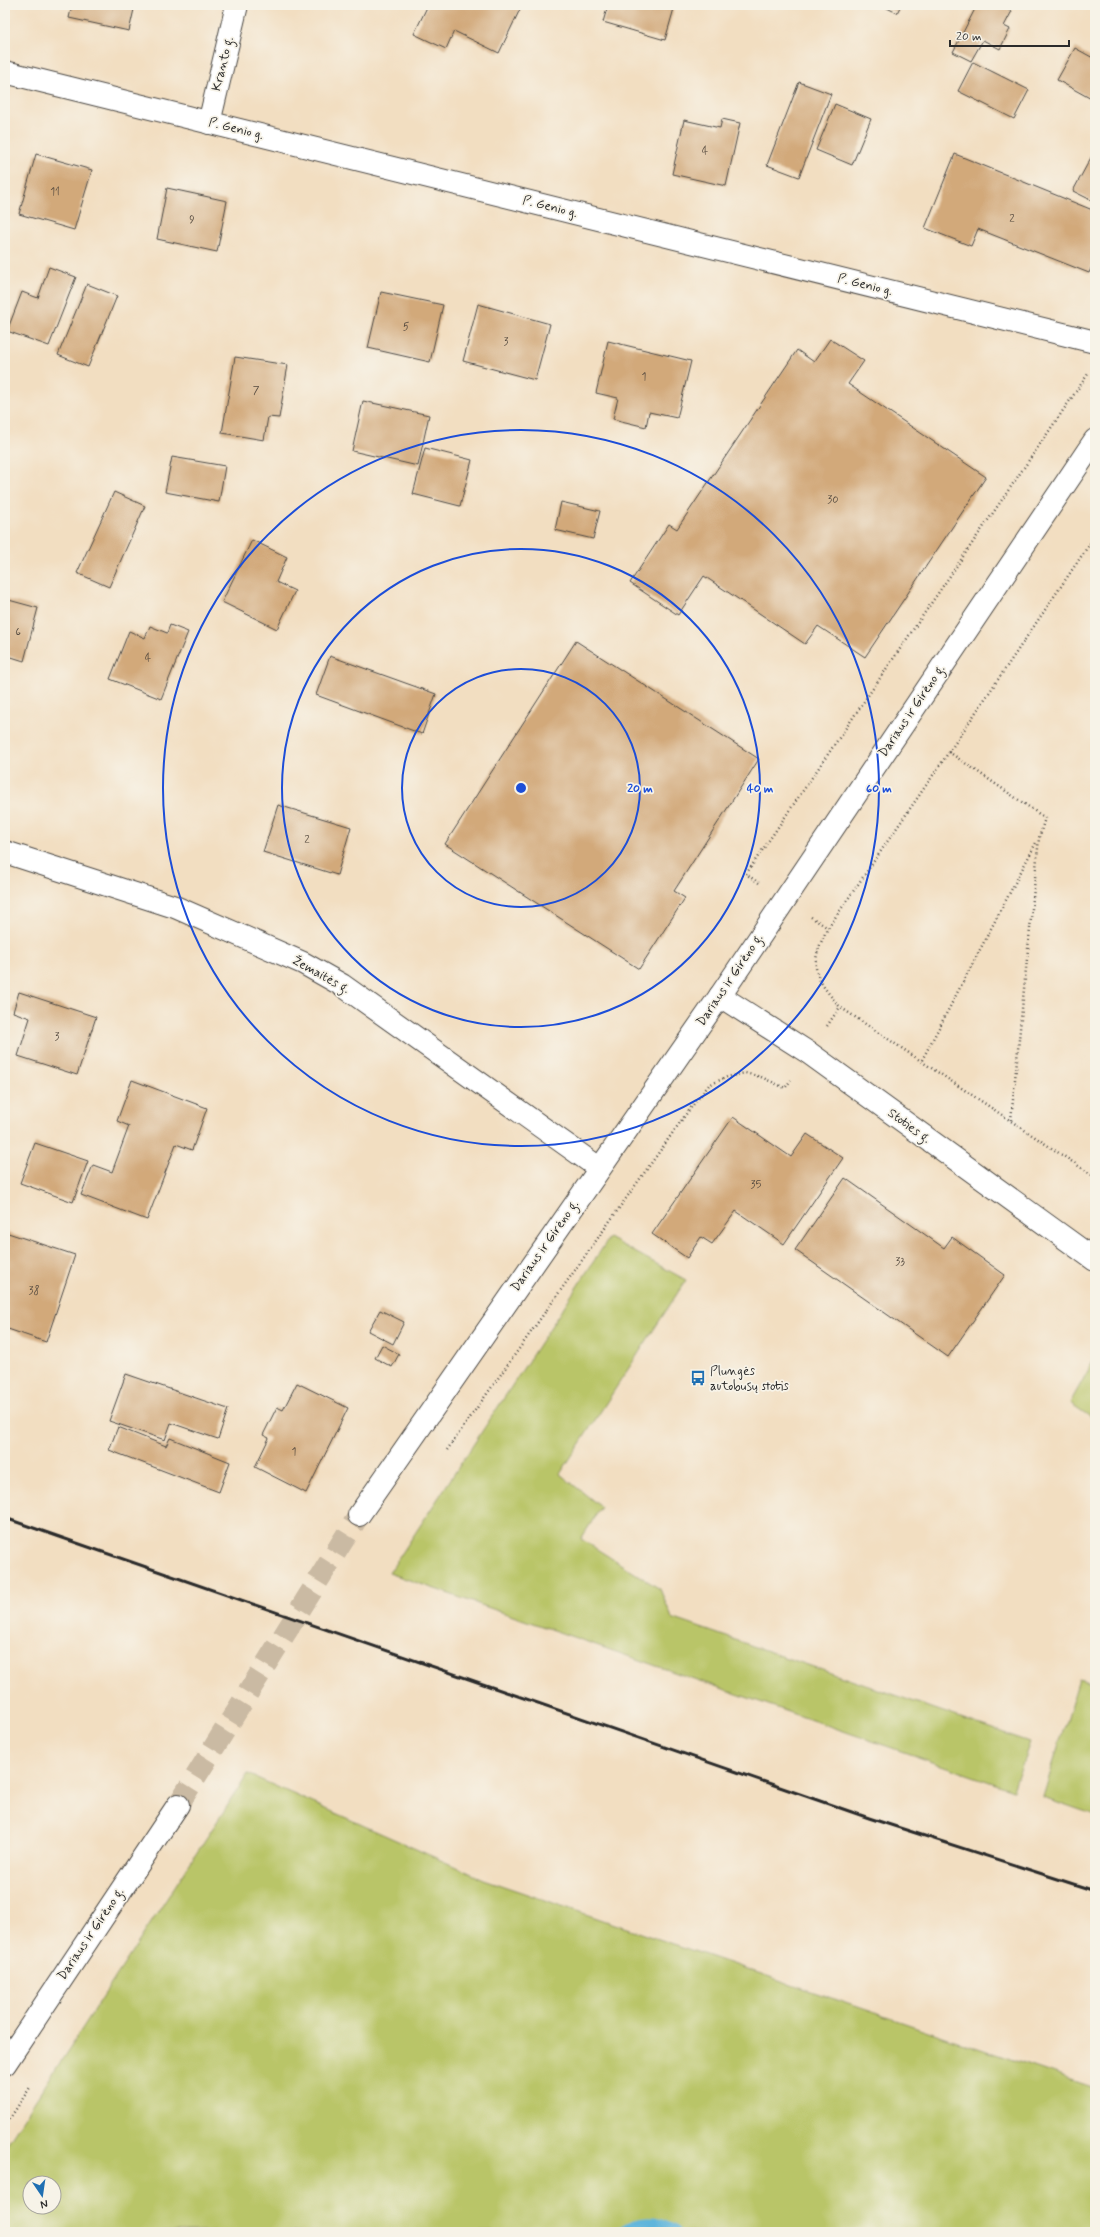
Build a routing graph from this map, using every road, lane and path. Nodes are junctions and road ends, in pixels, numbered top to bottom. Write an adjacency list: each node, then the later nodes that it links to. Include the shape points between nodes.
1 (237, 5): 3 (main road, Kranto g.)
2 (5, 72): 3 (main road, P. Genio g.)
3 (209, 123): 4 (main road, P. Genio g.)
4 (1095, 342)
5 (1090, 371): 11 (path, via 746,874)
6 (1095, 440): 11 (main road, Dariaus ir Girėno g.)
7 (1095, 536): 8 (path)
8 (949, 752): 9 (path, via 1045,818); 12 (path)
9 (1039, 838): 16 (path); 17 (path)
10 (5, 852): 18 (main road, Žemaitės g., via 175,907 303,963 342,985)
11 (784, 900): 12 (path); 13 (main road, Dariaus ir Girėno g.)
12 (828, 928): 14 (path, via 817,949 815,966 822,986)
13 (720, 996): 15 (main road, Stoties g.); 18 (main road, Dariaus ir Girėno g.)
14 (840, 1007): 15 (path); 16 (path)
15 (809, 1054): 20 (main road, Stoties g.); 21 (path, via 785,1088 745,1073 710,1085 684,1116)
16 (922, 1060): 17 (path)
17 (1011, 1120): 19 (path)
18 (599, 1168): 22 (main road, Dariaus ir Girėno g.)
19 (1095, 1177)
20 (1095, 1260)
21 (444, 1454)
22 (359, 1515)
23 (178, 1805): 24 (main road, Dariaus ir Girėno g.)
24 (5, 2064)

